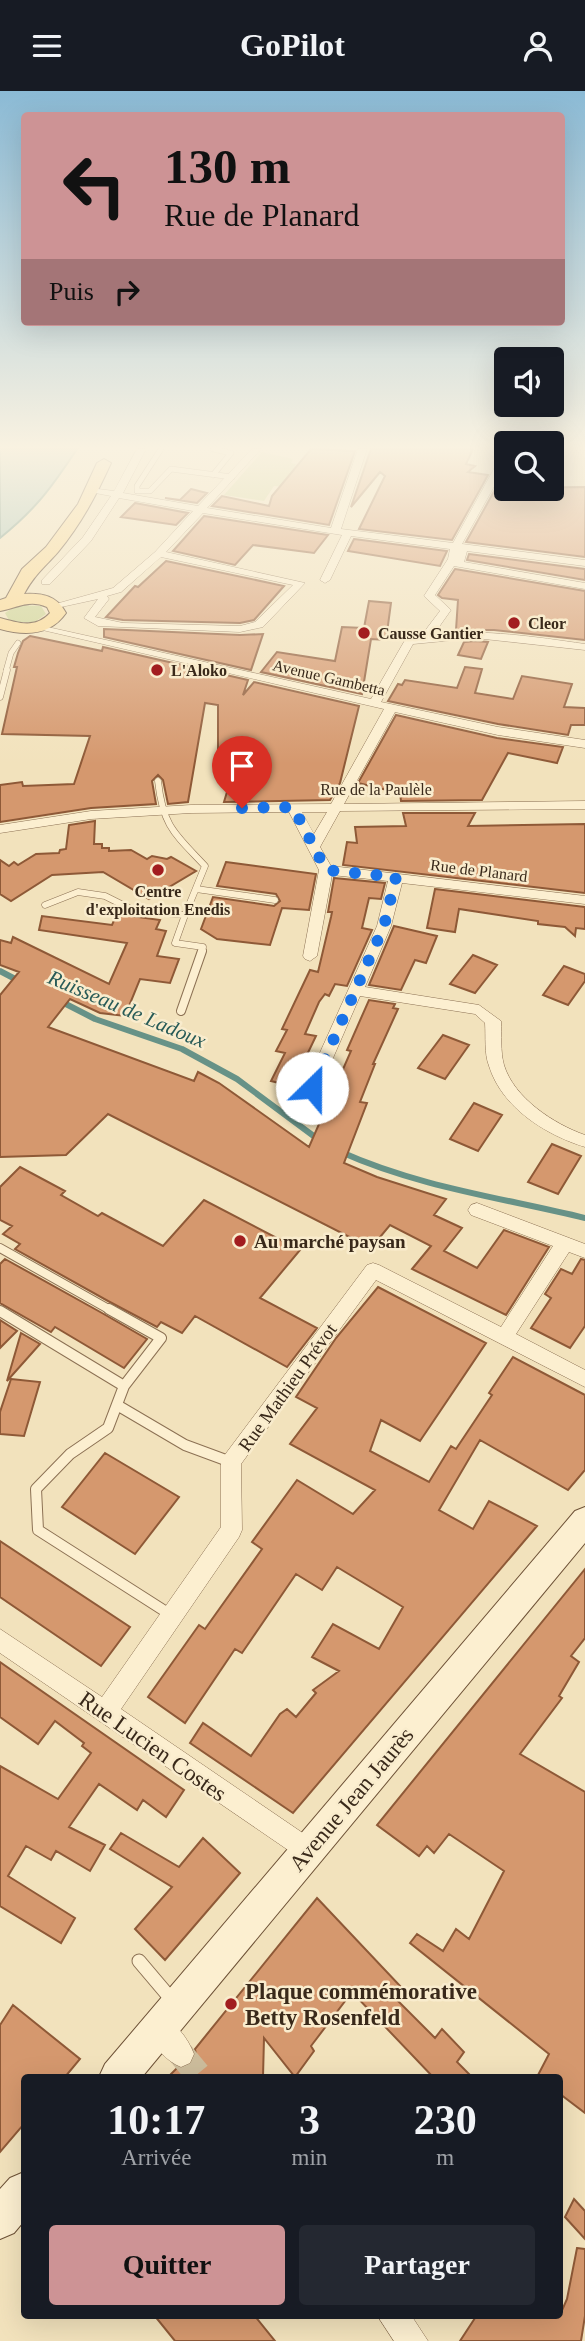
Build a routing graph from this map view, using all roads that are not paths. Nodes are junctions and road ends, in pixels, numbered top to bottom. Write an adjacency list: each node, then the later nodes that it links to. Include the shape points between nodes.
1 (48, 554): 14 (main road, via 28,572)
2 (50, 554): 15 (main road, via 36,592)
3 (73, 554): 11 (street)
4 (159, 554): 13 (street, via 117,590); 13 (street, via 300,583 259,625 240,629 98,623 89,618)
5 (338, 554): 10 (street)
6 (456, 554): 19 (street, via 429,596 446,610)
7 (463, 554): 12 (street, via 458,564)
8 (507, 554): 9 (street)
9 (585, 563)
10 (325, 580)
11 (46, 582)
12 (585, 586)
13 (102, 596): 15 (street)
14 (6, 604): 15 (main road)
15 (51, 608): 17 (street); 18 (main road)
16 (0, 624): 18 (main road)
17 (69, 632): 18 (street, Avenue Gambetta); 23 (street, Avenue Gambetta)
18 (26, 633): 20 (main road); 22 (lane, via 11,653)
19 (428, 634): 21 (street, via 500,636); 23 (street, via 409,642)
20 (0, 645)
21 (585, 647)
22 (0, 697)
23 (374, 704): 24 (street, Avenue Gambetta)
24 (391, 708): 25 (street, Avenue Gambetta); 29 (street)
25 (585, 744)
26 (159, 781): 30 (lane)
27 (585, 805): 29 (street, Rue de la Paulèle)
28 (293, 807): 29 (street, Rue de la Paulèle); 30 (street, Rue de la Paulèle); 32 (street)
29 (335, 807): 32 (street)
30 (161, 811): 31 (street, Rue de la Paulèle, via 91,815); 35 (lane, via 174,833 205,866)
31 (0, 829)
32 (313, 848): 33 (street)
33 (326, 870): 34 (street, Rue de Planard); 40 (street)
34 (396, 877): 37 (street, Rue de Planard); 41 (street, via 384,926)
35 (196, 889): 36 (lane); 39 (lane)
36 (275, 900)
37 (585, 901)
38 (45, 905): 39 (lane, via 78,892 104,896 133,910)
39 (186, 915): 42 (lane, via 175,943 204,947)
40 (310, 956)
41 (354, 990): 43 (street); 44 (street, via 479,1010 493,1021 497,1066 512,1092 536,1118)
42 (181, 1011)
43 (312, 1088)
44 (585, 1140)
45 (477, 1210): 46 (street)
46 (565, 1243): 48 (street); 50 (street)
47 (0, 1248): 52 (lane, via 161,1338)
48 (585, 1251)
49 (0, 1311): 52 (lane)
50 (504, 1337): 51 (street, Rue Mathieu Prévot); 54 (street, Rue Mathieu Prévot, via 373,1270)
51 (585, 1379)
52 (124, 1386): 53 (lane)
53 (117, 1405): 54 (lane, via 184,1445); 56 (lane, via 108,1428 70,1454 36,1489 38,1530)
54 (231, 1462): 56 (street, Rue Mathieu Prévot, via 232,1530)
55 (585, 1521): 59 (main road, Avenue Jean Jaurès)
56 (172, 1616): 58 (street, Rue Mathieu Prévot)
57 (0, 1640): 58 (street, Rue Lucien Costes)
58 (104, 1712): 59 (street, Rue Lucien Costes)
59 (307, 1851): 61 (main road, Avenue Jean Jaurès)
60 (139, 1961): 61 (lane)
61 (167, 2016): 62 (street); 63 (main road, Avenue Jean Jaurès)
62 (181, 2053)
63 (120, 2074)
64 (21, 2195): 65 (main road)
65 (0, 2219)
66 (396, 2319): 67 (street)
67 (413, 2341)

